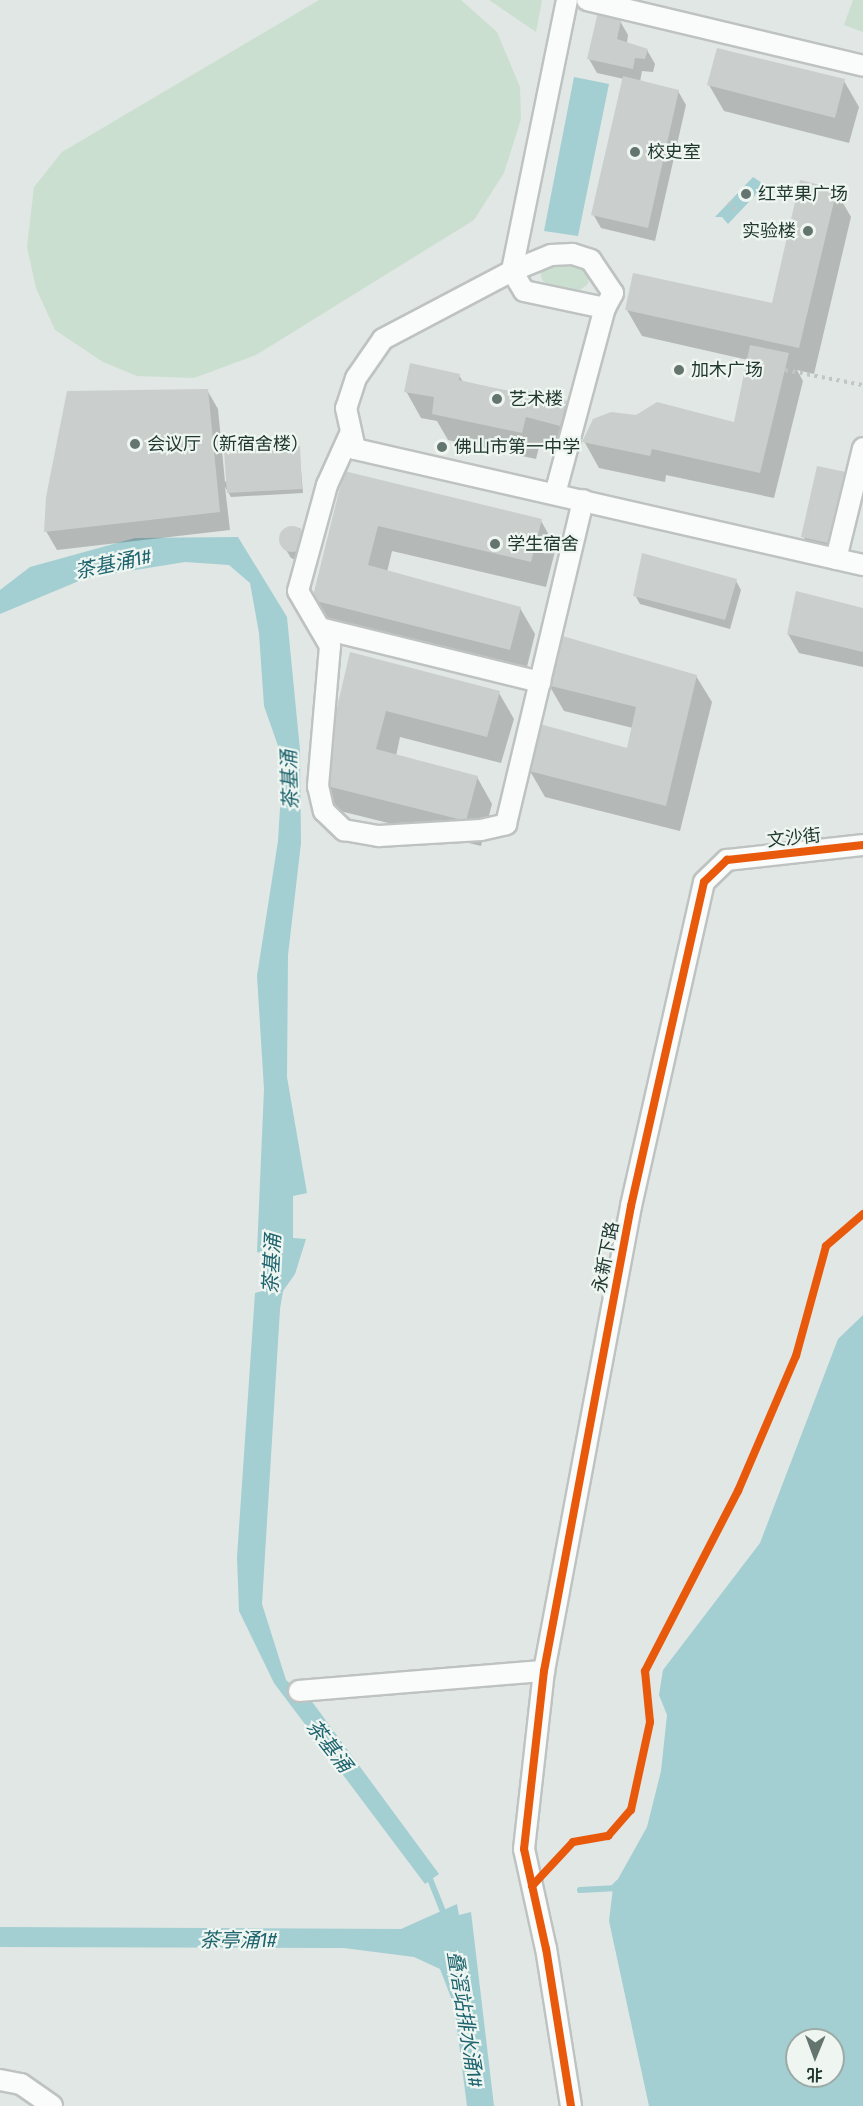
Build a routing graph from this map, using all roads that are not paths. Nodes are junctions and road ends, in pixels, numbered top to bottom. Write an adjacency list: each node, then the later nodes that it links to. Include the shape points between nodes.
1 (567, 0): 4 (street)
2 (587, 0): 3 (street)
3 (863, 66)
4 (512, 271): 5 (street, via 524,291); 5 (street, via 551,255 572,254 591,260 613,293); 6 (street, via 383,339 356,378 346,408)
5 (605, 308): 8 (street)
6 (351, 432): 8 (street, via 355,449); 12 (street, via 327,484 298,591)
7 (863, 448): 10 (street)
8 (555, 494): 9 (street)
9 (583, 500): 10 (street); 13 (street)
10 (836, 559): 11 (street)
11 (863, 565)
12 (320, 628): 13 (street); 13 (street, via 330,646 318,786 324,811 344,831 379,836 481,830 506,824)
13 (540, 682)
14 (863, 845): 15 (street, 文沙街)
15 (727, 860): 16 (street, 永新下路, via 704,882 639,1171)
16 (544, 1671): 17 (street); 20 (street, 永新下路, via 524,1849 546,1948)
17 (298, 1690)
18 (0, 2080): 19 (street, via 21,2084)
19 (52, 2106)
20 (571, 2106)

